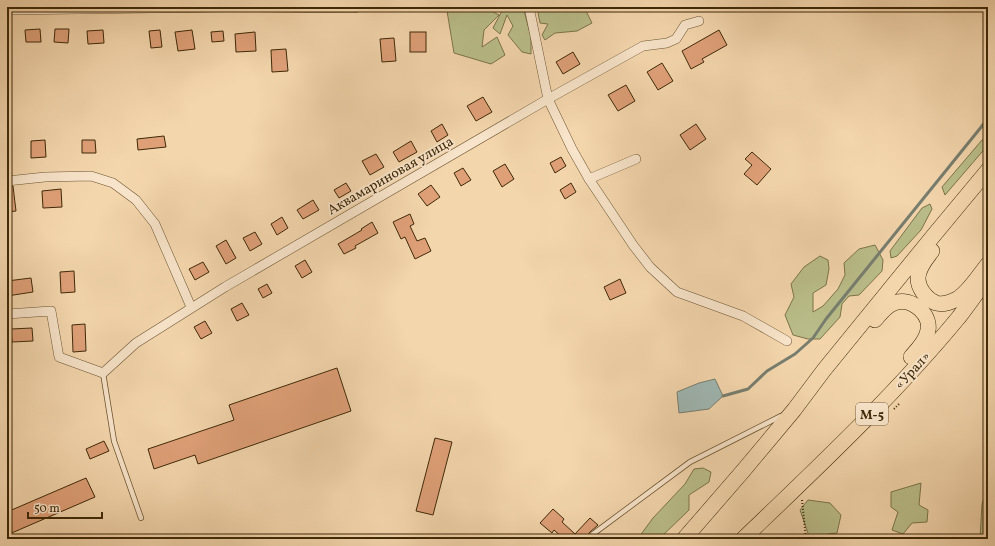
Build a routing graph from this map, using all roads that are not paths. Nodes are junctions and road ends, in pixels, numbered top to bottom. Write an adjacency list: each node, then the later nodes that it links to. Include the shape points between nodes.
1 (224, 7): 5 (street)
2 (245, 7): 3 (street)
3 (357, 7)
4 (529, 7): 8 (street)
5 (124, 8): 6 (street)
6 (7, 10)
7 (699, 21): 8 (street, Аквамариновая улица, via 685,25 676,39 667,43 642,46)
8 (548, 99): 11 (street); 15 (street, Аквамариновая улица)
9 (636, 159): 11 (street)
10 (983, 175): 13 (highway, via 961,213 923,263 918,279 920,288 935,302 948,302 958,298 969,288); 18 (highway)
11 (589, 179): 17 (street, via 632,245 650,267 677,292 743,316)
12 (7, 181): 15 (street, via 91,176 113,183 136,200 155,224)
13 (988, 264)
14 (988, 278): 20 (highway, «Урал» / М-5, via 960,316)
15 (192, 307): 19 (street, Аквамариновая улица, via 136,343)
16 (7, 314): 19 (street, via 52,311 59,357)
17 (787, 341)
18 (824, 370): 20 (highway, via 853,345 893,303 903,301 917,307 929,323 928,333); 21 (highway)
19 (103, 374): 22 (lane, via 114,441)
20 (878, 408): 25 (highway, «Урал» / М-5)
21 (794, 410): 23 (lane, via 690,462); 24 (highway)
22 (141, 518)
23 (589, 539)
24 (684, 539)
25 (744, 539)

